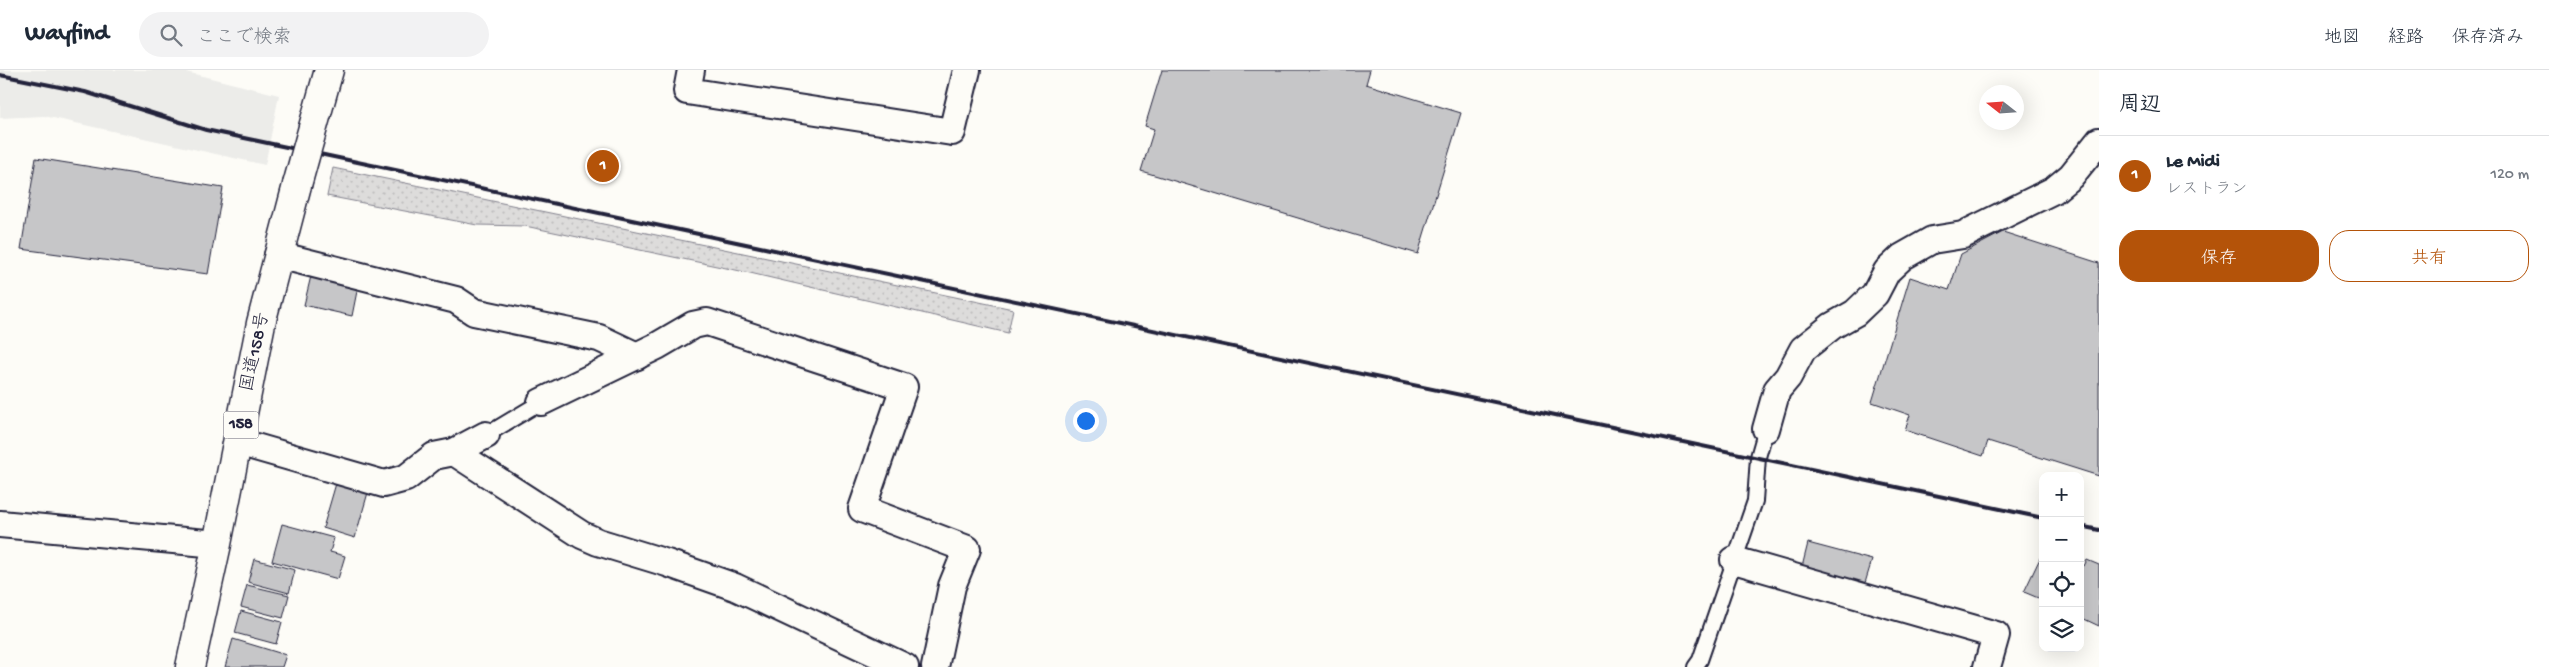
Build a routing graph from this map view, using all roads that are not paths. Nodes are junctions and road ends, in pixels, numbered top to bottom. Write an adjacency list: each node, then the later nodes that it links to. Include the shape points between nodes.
1 (329, 70): 5 (highway, 国道158号 / 158, bridge)
2 (691, 70): 3 (street, via 687,92 952,132)
3 (967, 70)
4 (2099, 141): 8 (street, via 2071,176 2054,190 1963,235 1932,240 1902,257 1887,271 1875,294 1804,349 1777,390)
5 (278, 255): 6 (street, via 456,300 474,312 600,338); 10 (highway, 国道158号 / 158, via 261,322)
6 (637, 356): 7 (street); 17 (street, via 693,325 706,322 904,387 862,509 967,549 952,586)
7 (541, 402): 9 (lane)
8 (1766, 429): 14 (lane, via 1758,457 1755,501)
9 (486, 435): 11 (street)
10 (238, 442): 11 (street, via 384,484 406,478 434,456); 13 (highway, 国道158号 / 158)
11 (454, 452): 16 (street, via 582,535 736,588)
12 (0, 524): 13 (street)
13 (217, 544): 15 (highway, 国道158号 / 158)
14 (1734, 560): 18 (lane); 19 (street, via 1996,635)
15 (190, 667)
16 (905, 667)
17 (935, 667)
18 (1695, 667)
19 (1987, 667)

